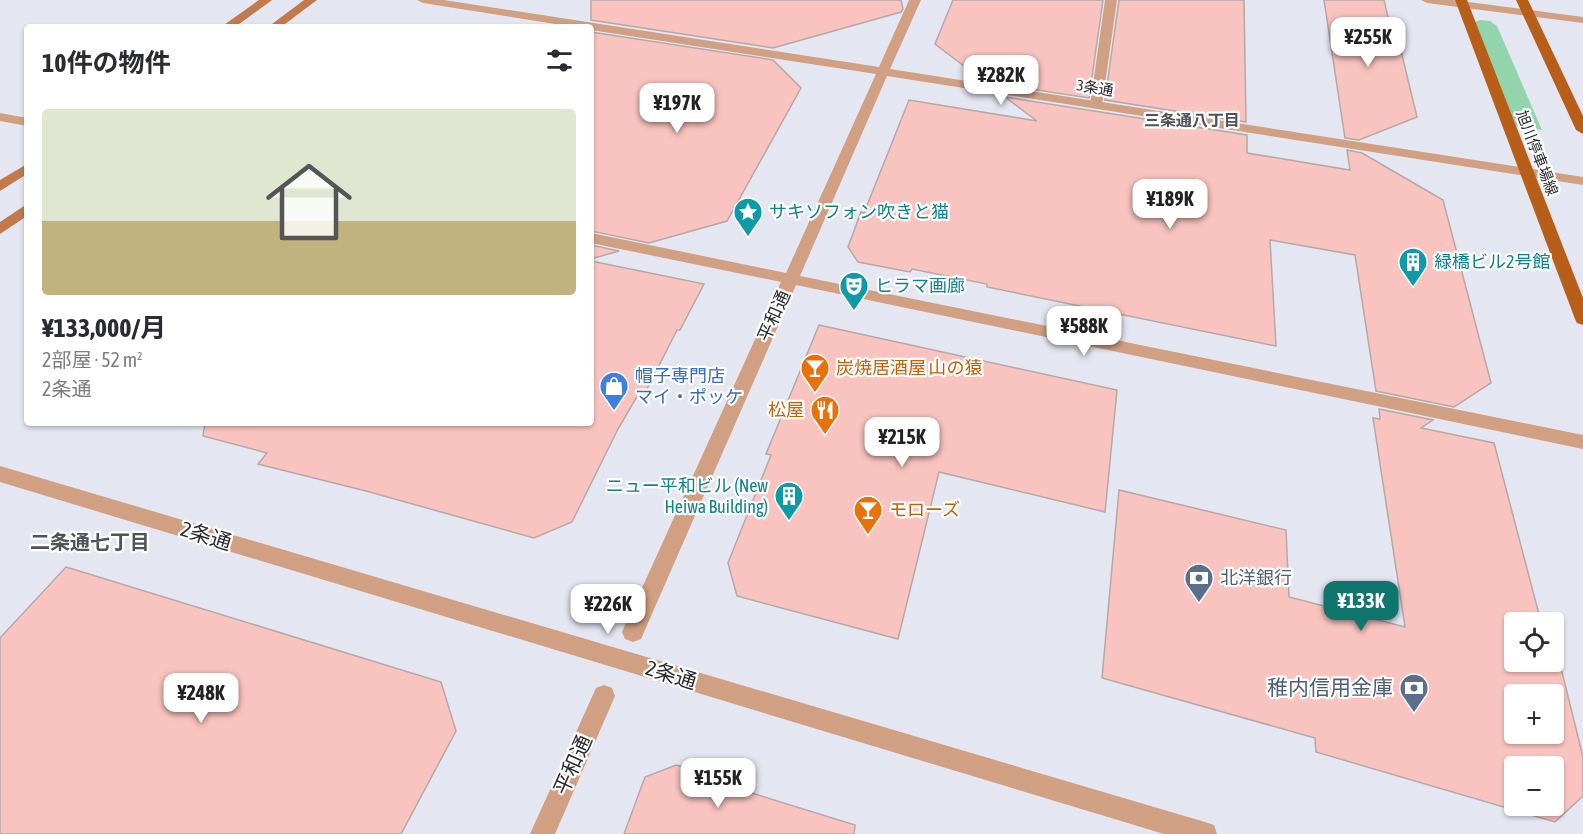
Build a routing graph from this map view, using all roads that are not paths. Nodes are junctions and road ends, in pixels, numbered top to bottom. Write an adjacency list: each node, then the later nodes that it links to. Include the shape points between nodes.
1 (266, 0): 11 (street)
2 (311, 0): 12 (street)
3 (423, 0): 13 (street, 3条通)
4 (915, 0): 15 (street, 平和通)
5 (1111, 0): 16 (street)
6 (1427, 0): 8 (street)
7 (1522, 0): 9 (main road)
8 (1461, 2): 9 (street); 21 (main road, 旭川停車場線)
9 (1528, 13): 10 (street); 19 (main road)
10 (1583, 20)
11 (231, 24)
12 (278, 24)
13 (576, 24)
14 (594, 27): 15 (street, 3条通)
15 (883, 72): 16 (street, 3条通); 27 (street, 平和通)
16 (1096, 105): 21 (street, 3条通)
17 (0, 117): 18 (street)
18 (24, 121)
19 (1583, 130)
20 (24, 170): 23 (street)
21 (1527, 172): 22 (street, 3条通); 28 (main road, 旭川停車場線)
22 (1583, 181)
23 (0, 187)
24 (24, 211): 25 (street)
25 (0, 229)
26 (594, 239): 27 (street)
27 (790, 279): 29 (street); 31 (street, 平和通)
28 (1583, 319)
29 (1583, 442)
30 (0, 474): 34 (street, 2条通)
31 (633, 632)
32 (604, 696): 33 (street, 平和通)
33 (542, 834)
34 (1205, 834)

